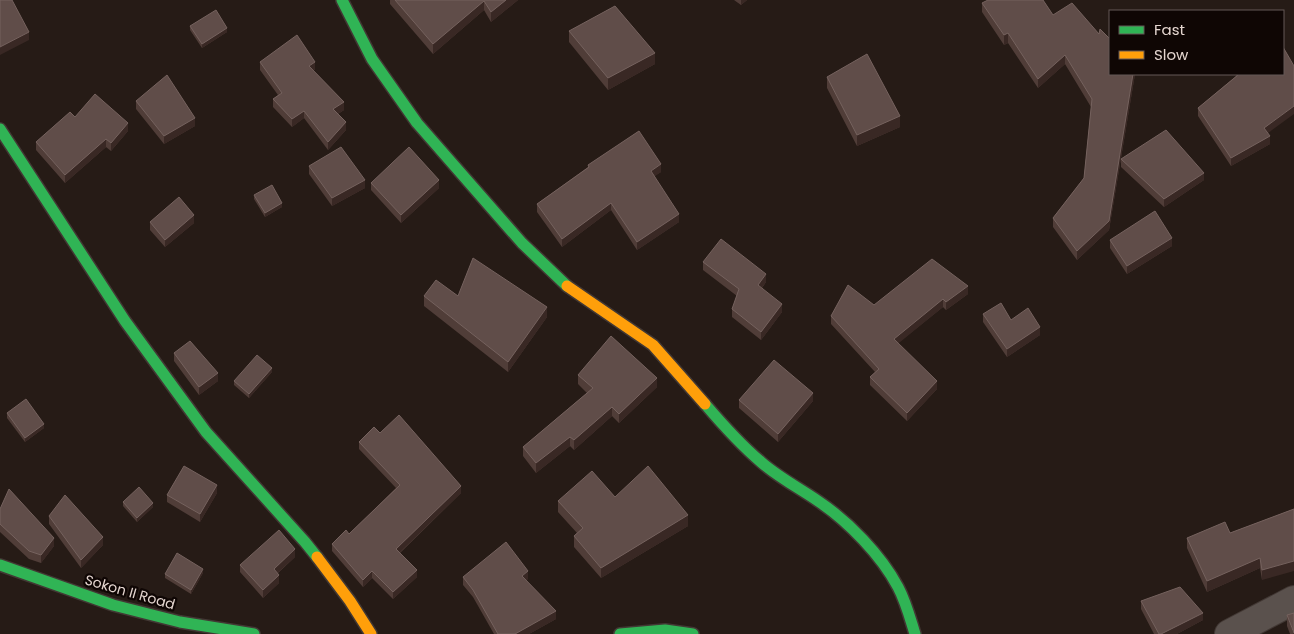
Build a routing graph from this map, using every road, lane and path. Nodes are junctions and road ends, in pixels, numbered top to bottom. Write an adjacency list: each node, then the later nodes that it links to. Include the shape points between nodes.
1 (342, 0): 9 (street, via 372,59 417,123 522,243 566,285 653,345 721,423 762,463 820,502 849,527 880,560 893,580 908,610)
2 (0, 129): 6 (street, via 125,321 206,432 305,542)
3 (0, 565): 5 (street, Sokon II Road, via 113,605 180,622)
4 (1294, 600): 10 (street)
5 (254, 634)
6 (371, 634)
7 (620, 634): 8 (street, via 665,630)
8 (693, 634)
9 (915, 634)
10 (1229, 634)

